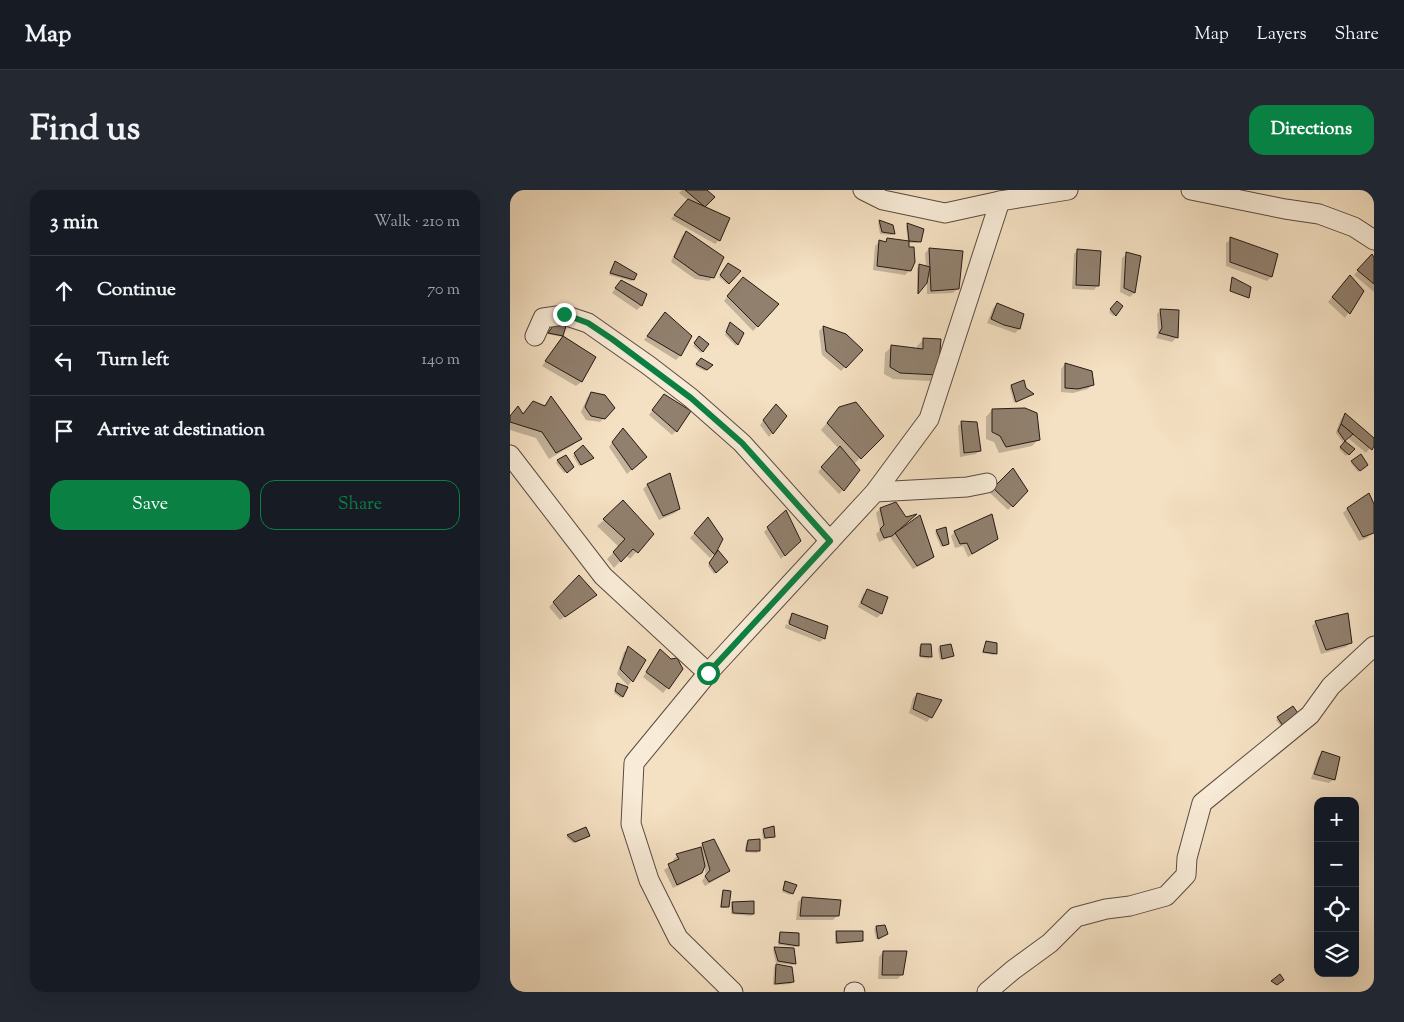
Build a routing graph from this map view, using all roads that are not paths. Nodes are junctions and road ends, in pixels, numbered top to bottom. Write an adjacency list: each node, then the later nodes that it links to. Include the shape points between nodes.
1 (863, 190): 4 (street, via 883,200 945,213)
2 (1068, 190): 4 (street)
3 (1191, 190): 5 (street, via 1319,214 1354,227)
4 (1000, 201): 9 (street, via 929,419)
5 (1374, 240)
6 (535, 336): 10 (street, via 543,318 564,314 588,323 619,344 691,398 742,443)
7 (510, 455): 12 (street, via 603,576)
8 (987, 482): 9 (street, via 967,487)
9 (875, 492): 10 (street)
10 (830, 541): 12 (street)
11 (1374, 646): 14 (street, via 1331,686 1310,715 1202,804 1186,858 1186,875 1166,896 1076,918 1050,943)
12 (708, 673): 13 (street, via 634,763 631,824 649,880 678,938)
13 (733, 992)
14 (987, 992)

